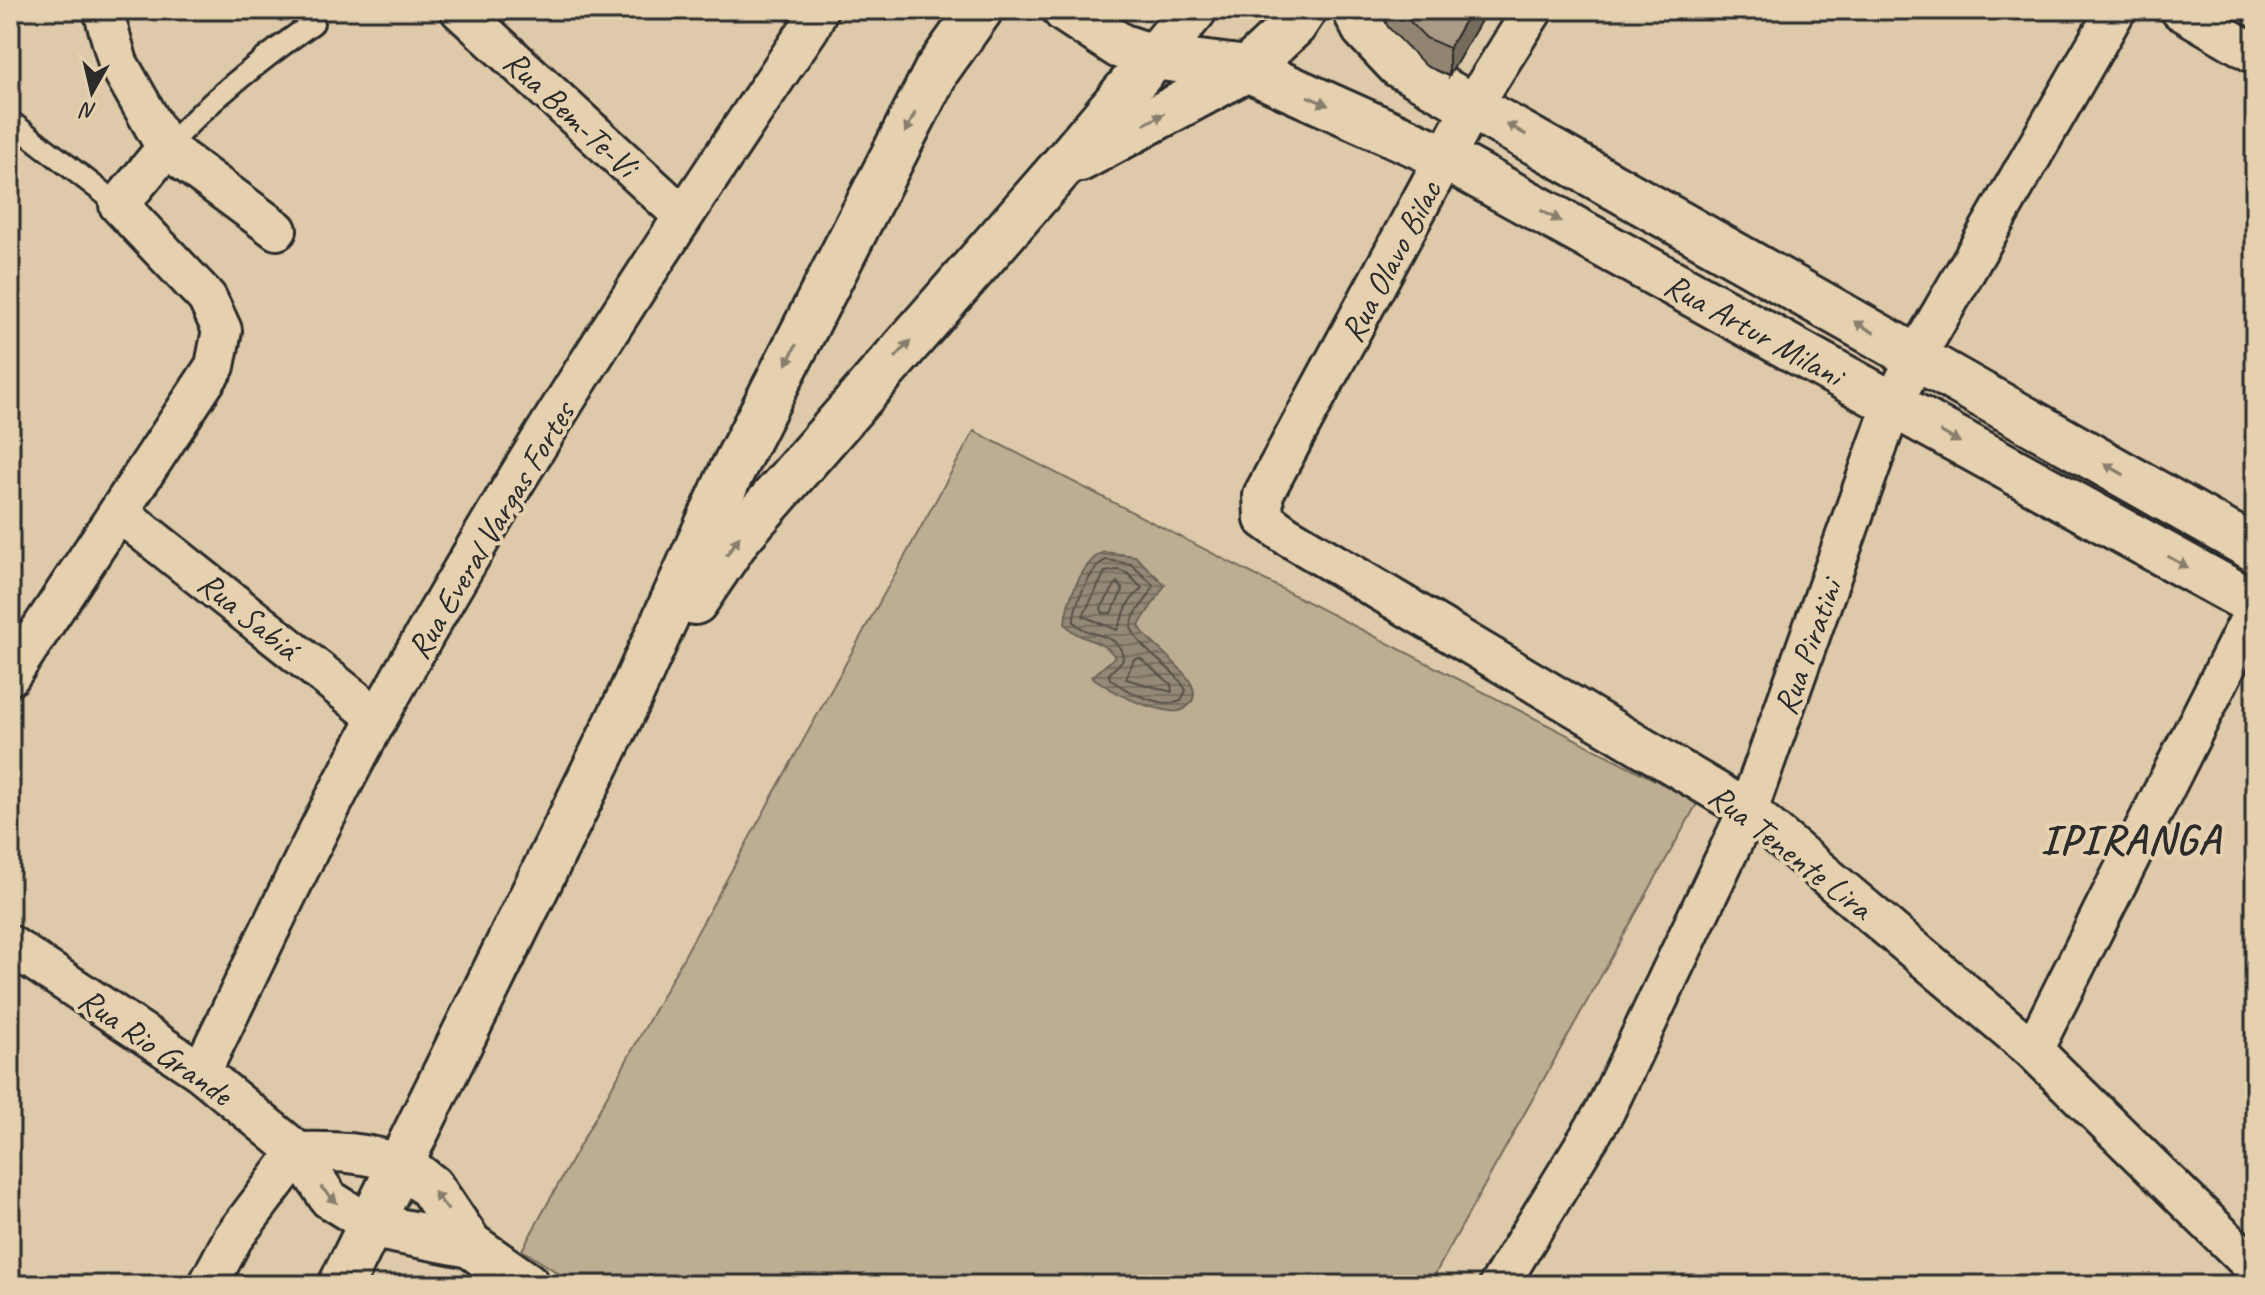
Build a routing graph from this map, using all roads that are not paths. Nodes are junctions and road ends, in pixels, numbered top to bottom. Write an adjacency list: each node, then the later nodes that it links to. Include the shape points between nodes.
1 (103, 10): 20 (street, via 118,63)
2 (460, 10): 24 (street, Rua Bem-Te-Vi)
3 (818, 10): 24 (street, Rua Everal Vargas Fortes)
4 (949, 10): 17 (main road)
5 (980, 10): 17 (main road)
6 (1065, 10): 15 (main road, Rua Artur Milani, via 1120,46)
7 (1194, 10): 15 (main road)
8 (1304, 10): 16 (main road)
9 (1355, 10): 18 (main road, Rua Artur Milani, via 1364,28 1399,65)
10 (1533, 10): 18 (street, Rua Olavo Bilac)
11 (2116, 10): 28 (street, Rua Piratini)
12 (2180, 10): 14 (street)
13 (313, 23): 20 (lane, via 247,69)
14 (2255, 54)
15 (1153, 57): 16 (main road, Rua Artur Milani); 22 (main road)
16 (1247, 69): 21 (main road, Rua Artur Milani, one-way to 21); 22 (main road, one-way to 16)
17 (937, 70): 35 (main road, one-way to 35, via 731,473)
18 (1473, 105): 21 (street, Rua Olavo Bilac); 26 (main road, Rua Artur Milani, one-way to 18)
19 (10, 121): 23 (lane)
20 (166, 148): 23 (street); 25 (street)
21 (1446, 158): 27 (main road, Rua Artur Milani, one-way to 27); 31 (street, Rua Olavo Bilac, via 1263,495)
22 (1060, 169): 35 (main road, one-way to 22, via 739,537)
23 (119, 205): 30 (street, via 207,298 222,330 215,366)
24 (682, 215): 36 (street, Rua Everal Vargas Fortes)
25 (277, 230)
26 (1749, 262): 27 (main road); 28 (main road, Rua Artur Milani, one-way to 26)
27 (1720, 310): 29 (main road, Rua Artur Milani)
28 (1916, 357): 29 (street, Rua Piratini); 32 (main road, Rua Artur Milani, one-way to 28)
29 (1892, 406): 33 (main road, Rua Artur Milani, one-way to 33); 37 (street, Rua Piratini)
30 (120, 513): 34 (street); 36 (street, Rua Sabiá)
31 (1264, 519): 37 (street, Rua Tenente Lira)
32 (2255, 549)
33 (2255, 607): 39 (street)
34 (10, 676)
35 (627, 703): 42 (main road)
36 (378, 718): 40 (street, Rua Everal Vargas Fortes)
37 (1748, 810): 39 (street, Rua Tenente Lira); 49 (street, Rua Piratini, via 1605,1111)
38 (10, 945): 40 (street, Rua Rio Grande)
39 (2033, 1050): 45 (street, Rua Tenente Lira)
40 (201, 1072): 41 (street, Rua Rio Grande)
41 (298, 1152): 42 (street, via 347,1151); 43 (street, Rua Rio Grande, one-way to 43, via 329,1199); 46 (street, via 233,1238)
42 (403, 1165): 43 (main road); 44 (main road, one-way to 42, via 431,1187)
43 (372, 1226): 44 (main road); 47 (main road)
44 (479, 1263): 48 (main road)
45 (2255, 1268)
46 (208, 1285)
47 (341, 1285)
48 (527, 1285)
49 (1499, 1285)

